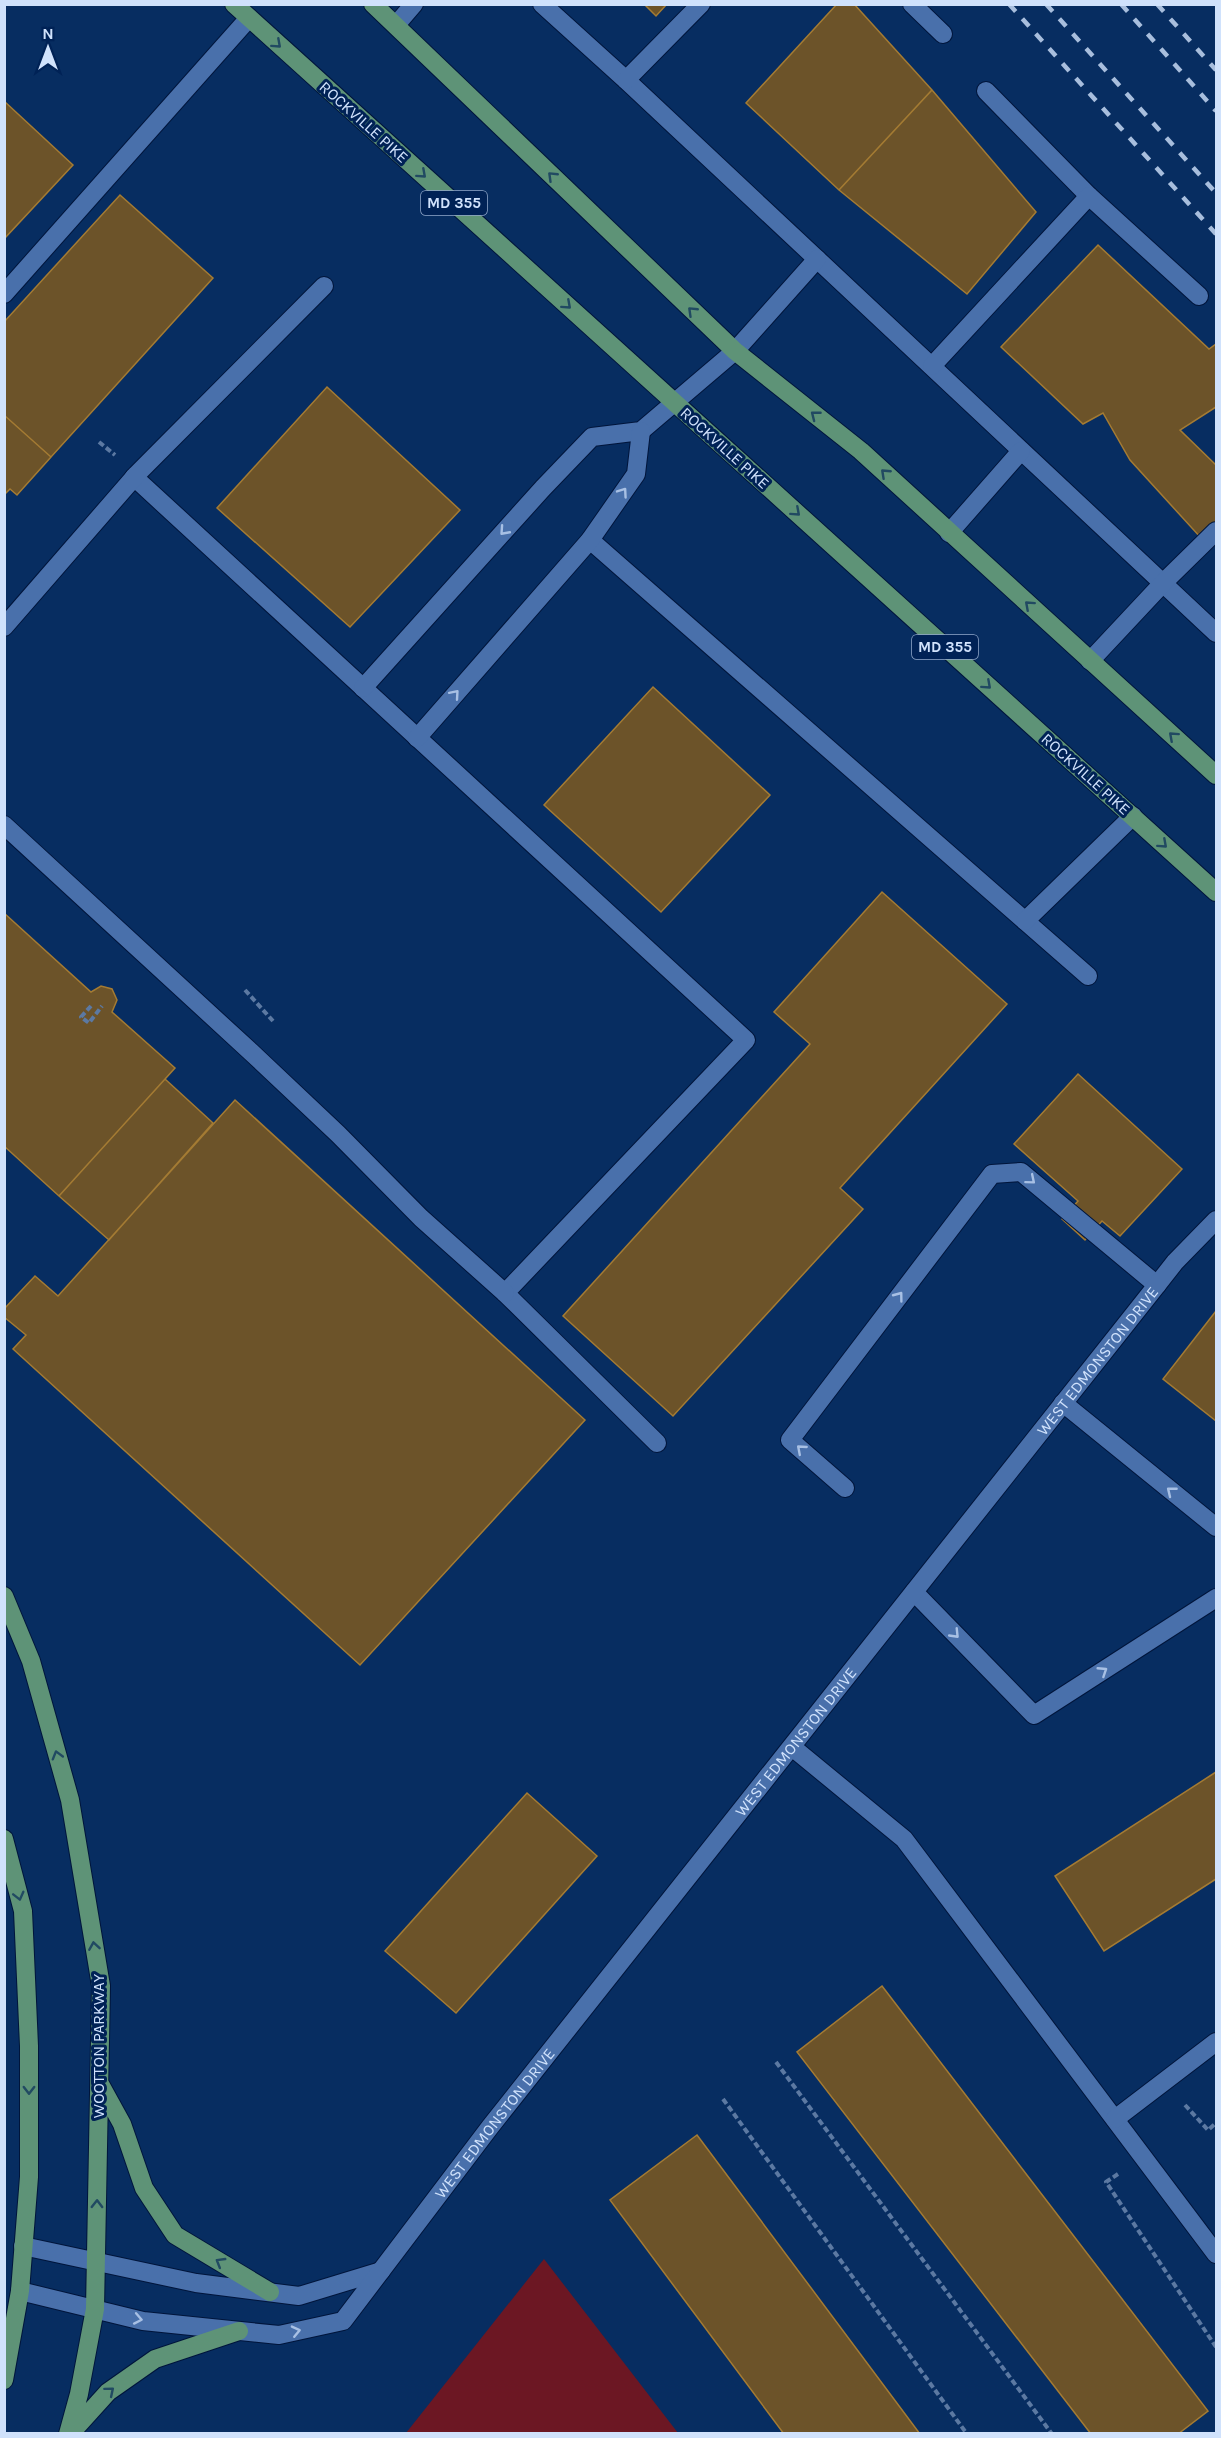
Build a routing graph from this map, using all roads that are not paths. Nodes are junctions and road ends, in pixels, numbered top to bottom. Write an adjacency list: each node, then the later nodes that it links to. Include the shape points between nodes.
1 (234, 4): 7 (main road, ROCKVILLE PIKE / MD 355)
2 (373, 4): 8 (main road)
3 (414, 4): 8 (street)
4 (542, 4): 10 (street)
5 (701, 4): 10 (street)
6 (912, 4): 9 (street)
7 (249, 18): 15 (street); 19 (main road, ROCKVILLE PIKE / MD 355, one-way to 19)
8 (396, 26): 17 (main road, one-way to 8)
9 (943, 34)
10 (626, 80): 13 (street)
11 (986, 91): 12 (street)
12 (1089, 196): 16 (street); 18 (street)
13 (817, 259): 17 (street); 18 (street)
14 (324, 286): 22 (street)
15 (4, 294)
16 (1199, 296)
17 (735, 351): 19 (street); 24 (main road, one-way to 17, via 861,451)
18 (932, 366): 21 (street)
19 (674, 403): 20 (street); 33 (main road, ROCKVILLE PIKE / MD 355, one-way to 33)
20 (641, 431): 25 (street, one-way to 20, via 636,474); 30 (street, one-way to 30, via 592,437)
21 (1022, 451): 24 (street); 26 (street)
22 (134, 477): 27 (street); 30 (street)
23 (1216, 531): 26 (street)
24 (949, 532): 29 (main road, one-way to 24)
25 (590, 540): 31 (street, one-way to 25); 36 (street)
26 (1163, 583): 28 (street); 29 (street)
27 (4, 627)
28 (1216, 633)
29 (1090, 661): 32 (main road, one-way to 29)
30 (363, 688): 31 (street)
31 (417, 738): 40 (street, via 746,1040)
32 (1216, 775)
33 (1133, 816): 35 (main road, ROCKVILLE PIKE / MD 355, one-way to 35); 36 (street)
34 (4, 825): 40 (street)
35 (1216, 892)
36 (1025, 921): 37 (street)
37 (1088, 976)
38 (1216, 1220): 39 (street, WEST EDMONSTON DRIVE)
39 (1157, 1285): 41 (street, WEST EDMONSTON DRIVE); 43 (street, one-way to 39, via 790,1440 992,1174 1022,1172)
40 (505, 1293): 42 (street)
41 (1063, 1403): 44 (street, one-way to 41); 45 (street, WEST EDMONSTON DRIVE)
42 (657, 1443)
43 (845, 1488)
44 (1216, 1527)
45 (914, 1592): 47 (street, one-way to 47, via 1034,1715); 48 (street, WEST EDMONSTON DRIVE)
46 (4, 1596): 51 (main road, WOOTTON PARKWAY, one-way to 46, via 101,1986 70,1800 31,1661)
47 (1216, 1598)
48 (792, 1747): 52 (street, via 904,1839); 56 (street, WEST EDMONSTON DRIVE, via 490,2127)
49 (4, 1839): 53 (main road, one-way to 53, via 23,1911 29,2046 29,2177)
50 (1216, 2042): 52 (street)
51 (99, 2082): 55 (main road, WOOTTON PARKWAY, one-way to 51); 58 (main road, one-way to 51, via 175,2235 144,2188 122,2124)
52 (1115, 2119): 54 (street)
53 (23, 2246): 55 (street); 57 (main road)
54 (1216, 2254)
55 (95, 2262): 58 (street, via 196,2283); 59 (main road, WOOTTON PARKWAY)
56 (381, 2271): 58 (street, via 299,2296); 60 (street, WEST EDMONSTON DRIVE, one-way to 56, via 279,2335 343,2321)
57 (20, 2291): 59 (street, WEST EDMONSTON DRIVE); 61 (main road)
58 (270, 2292)
59 (95, 2309): 60 (street, WEST EDMONSTON DRIVE, one-way to 60, via 143,2321); 62 (main road, WOOTTON PARKWAY)
60 (239, 2331): 62 (main road, one-way to 60, via 108,2392 155,2359)
61 (4, 2380)
62 (69, 2433)

